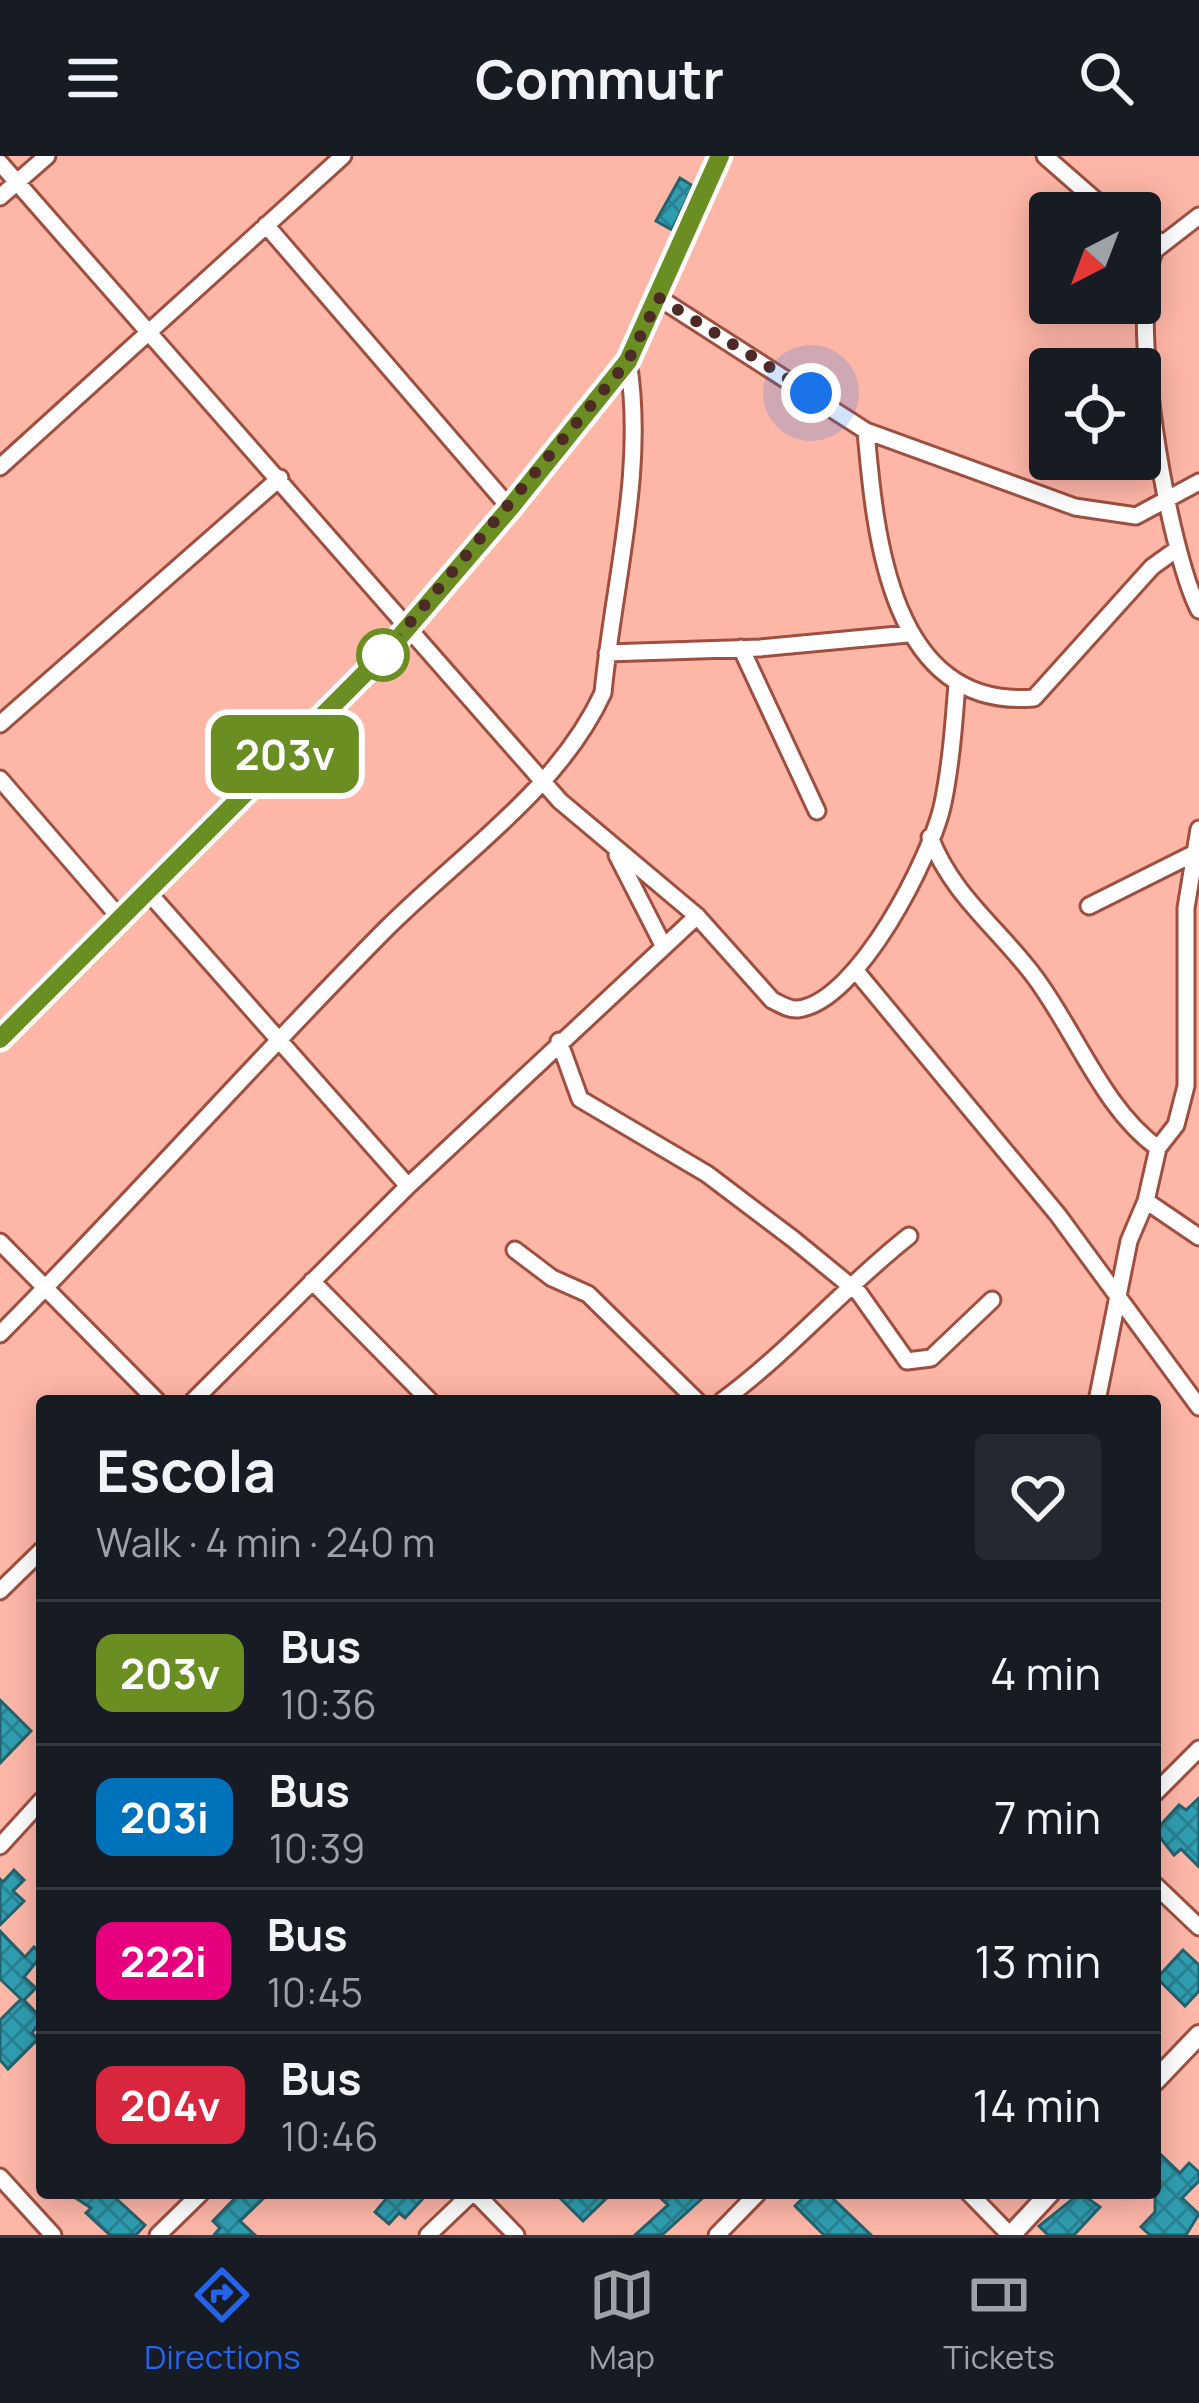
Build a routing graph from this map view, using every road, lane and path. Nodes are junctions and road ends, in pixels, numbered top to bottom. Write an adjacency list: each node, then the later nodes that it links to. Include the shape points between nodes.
1 (47, 156): 6 (street)
2 (344, 156): 10 (street)
3 (720, 156): 12 (street)
4 (1045, 156): 7 (street)
5 (0, 163): 6 (street)
6 (16, 182): 8 (street); 13 (street)
7 (1086, 192)
8 (0, 196)
9 (1199, 216): 11 (street)
10 (266, 225): 13 (street); 20 (street)
11 (1163, 243): 19 (street, via 1150,261 1146,300 1154,439)
12 (659, 298): 14 (street); 15 (street)
13 (148, 330): 16 (street); 17 (street)
14 (628, 361): 20 (street); 27 (street, via 636,410)
15 (866, 431): 19 (street, via 1117,517); 24 (street, via 884,556)
16 (0, 466)
17 (280, 478): 23 (street); 29 (street)
18 (1199, 482): 19 (street)
19 (1170, 500): 21 (street)
20 (510, 508): 23 (street)
21 (1177, 549): 22 (street); 28 (street, via 1034,698)
22 (1199, 610)
23 (408, 628): 25 (street); 31 (street)
24 (908, 634): 26 (street); 28 (street)
25 (391, 647): 37 (street)
26 (741, 648): 27 (street); 32 (street)
27 (607, 653): 31 (street, via 603,694 590,721)
28 (958, 683): 34 (street, via 943,807)
29 (0, 724)
30 (0, 779): 40 (street)
31 (543, 781): 35 (street); 45 (street)
32 (817, 811)
33 (1199, 829): 36 (street)
34 (930, 837): 43 (street); 47 (street, via 955,890 1035,977 1131,1126)
35 (610, 844): 39 (street); 41 (street)
36 (1193, 854): 38 (street); 42 (street)
37 (148, 892): 40 (street); 45 (street)
38 (1089, 906)
39 (697, 916): 41 (street); 43 (street, via 787,1008 827,997)
40 (121, 919): 44 (street)
41 (662, 943): 46 (street)
42 (1192, 968): 47 (street, via 1189,1073 1176,1125)
43 (856, 971): 57 (street, via 1058,1215)
44 (0, 1039)
45 (278, 1039): 48 (street); 56 (street)
46 (559, 1042): 48 (street); 55 (street, via 580,1099 593,1110 707,1174)
47 (1157, 1148): 49 (street)
48 (408, 1186): 54 (street)
49 (1146, 1201): 51 (street); 57 (street)
50 (909, 1236): 55 (street)
51 (1199, 1237)
52 (0, 1242): 56 (street)
53 (514, 1250): 63 (street, via 588,1294)
54 (312, 1281): 61 (street); 62 (street)
55 (847, 1285): 58 (street, via 917,1364); 64 (street)
56 (44, 1290): 59 (street); 60 (street)
57 (1114, 1297): 65 (street); 66 (street)
58 (992, 1300)
59 (0, 1334)
60 (151, 1395)
61 (199, 1395)
62 (424, 1395)
63 (691, 1395)
64 (729, 1395)
65 (1098, 1395)
66 (1199, 1407)
67 (36, 1556): 68 (street)
68 (0, 1591)
69 (1199, 1750): 70 (street)
70 (1161, 1786)
71 (36, 1807): 72 (street)
72 (0, 1846)
73 (1161, 1891): 74 (street)
74 (1199, 1927)
75 (1199, 2035): 76 (street)
76 (1161, 2075)
77 (0, 2177): 85 (street)
78 (195, 2199): 84 (street)
79 (467, 2199): 88 (street)
80 (479, 2199): 89 (street)
81 (752, 2199): 90 (street)
82 (975, 2199): 91 (street)
83 (1044, 2199): 91 (street)
84 (172, 2222): 86 (street); 87 (street)
85 (53, 2235)
86 (158, 2235)
87 (187, 2235)
88 (428, 2235)
89 (516, 2235)
90 (717, 2235)
91 (1011, 2235)

